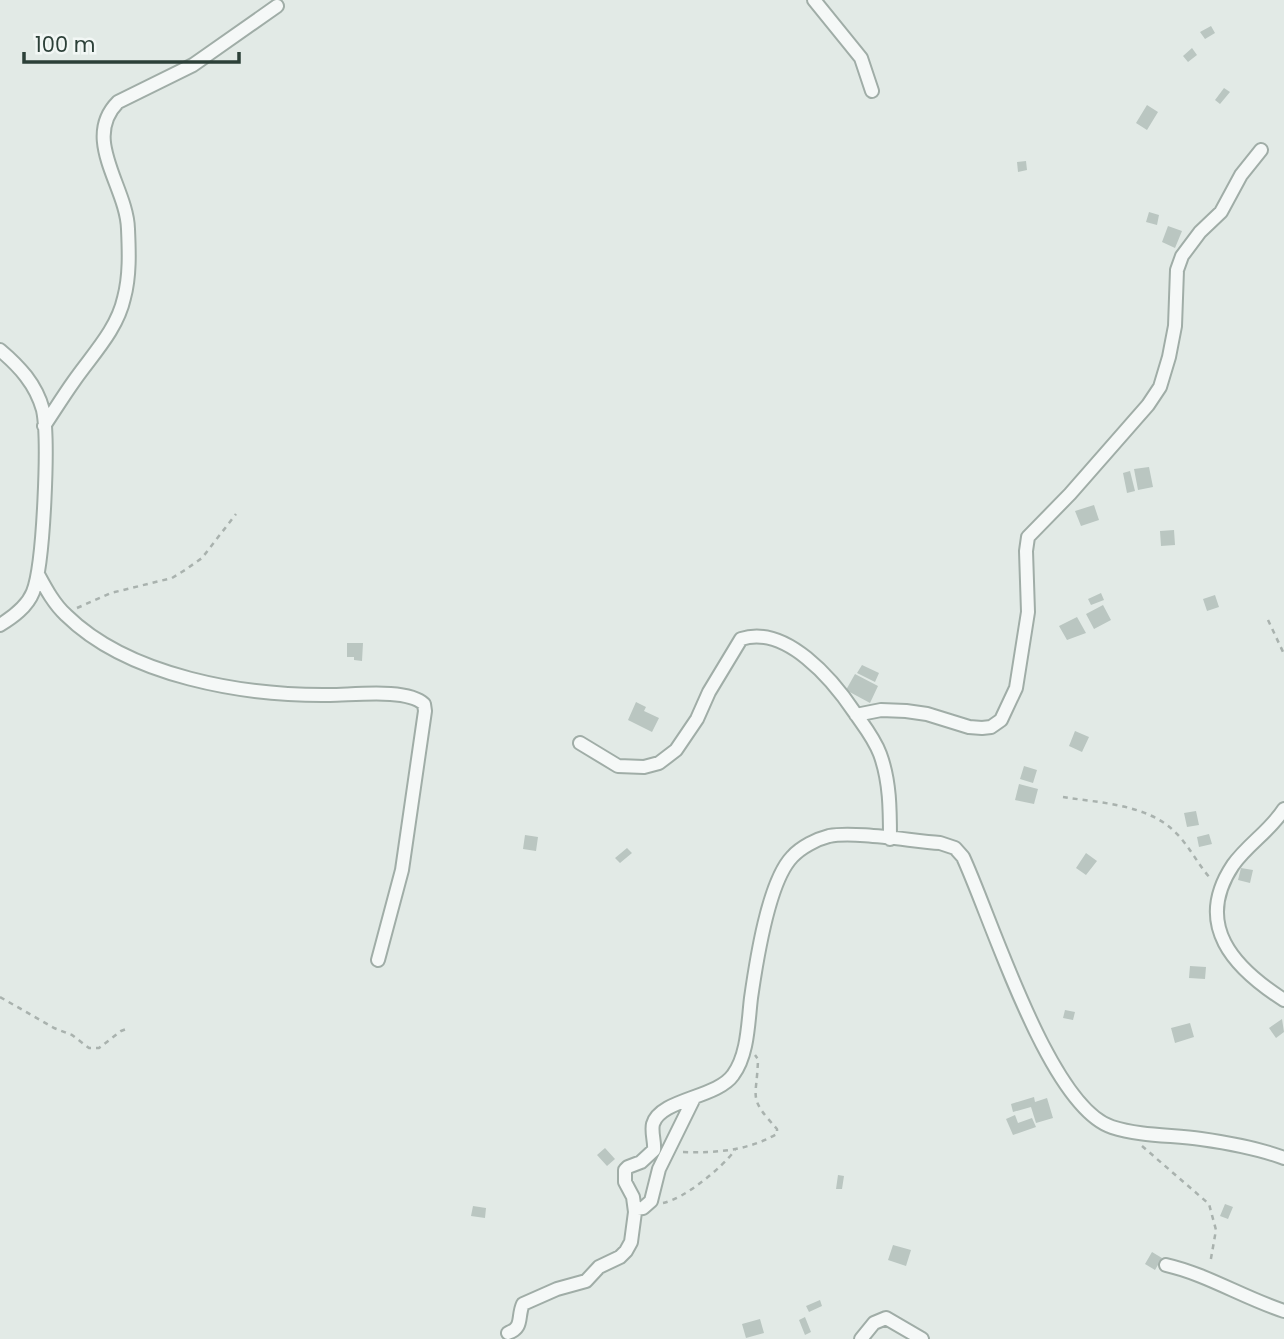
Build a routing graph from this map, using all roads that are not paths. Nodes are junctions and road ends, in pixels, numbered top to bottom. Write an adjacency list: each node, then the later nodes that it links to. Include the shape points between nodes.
1 (814, 0): 3 (street, via 861,58)
2 (277, 6): 6 (street, via 193,65 118,102 109,111 103,135 105,152 128,225 124,298 116,321)
3 (872, 91)
4 (1261, 150): 9 (street, via 1221,212 1182,256 1177,270 1175,326 1160,387 1028,537 1028,612 1016,688 1001,720 982,728 906,711)
5 (0, 350): 6 (street, via 27,377 43,410)
6 (44, 426): 7 (street)
7 (39, 576): 8 (street, via 21,610); 13 (street, via 64,613 103,642 157,670 211,684 276,692 411,697 424,704 402,870)
8 (0, 625)
9 (856, 715): 10 (street, via 816,664 772,639 752,635 741,639 697,719 676,750 659,763 618,766); 12 (street, via 880,754 889,792)
10 (580, 743)
11 (1284, 809): 14 (street, via 1234,864 1220,889 1217,915 1229,954 1243,971)
12 (891, 839): 15 (street, via 829,836 792,856 769,906 745,1046 733,1076); 16 (street, via 940,843 955,848 963,857 1034,1032 1094,1118 1131,1132 1213,1141)
13 (377, 960)
14 (1284, 1000)
15 (694, 1098): 17 (street, via 659,1169 648,1204); 17 (street, via 657,1117 654,1150 625,1170)
16 (1284, 1158)
17 (635, 1209): 20 (street, via 631,1242 620,1257 599,1267 586,1281 523,1304 520,1324)
18 (1166, 1265): 19 (street)
19 (1284, 1311)
20 (508, 1333)
21 (862, 1339): 22 (street, via 874,1323 886,1318)
22 (922, 1339)

